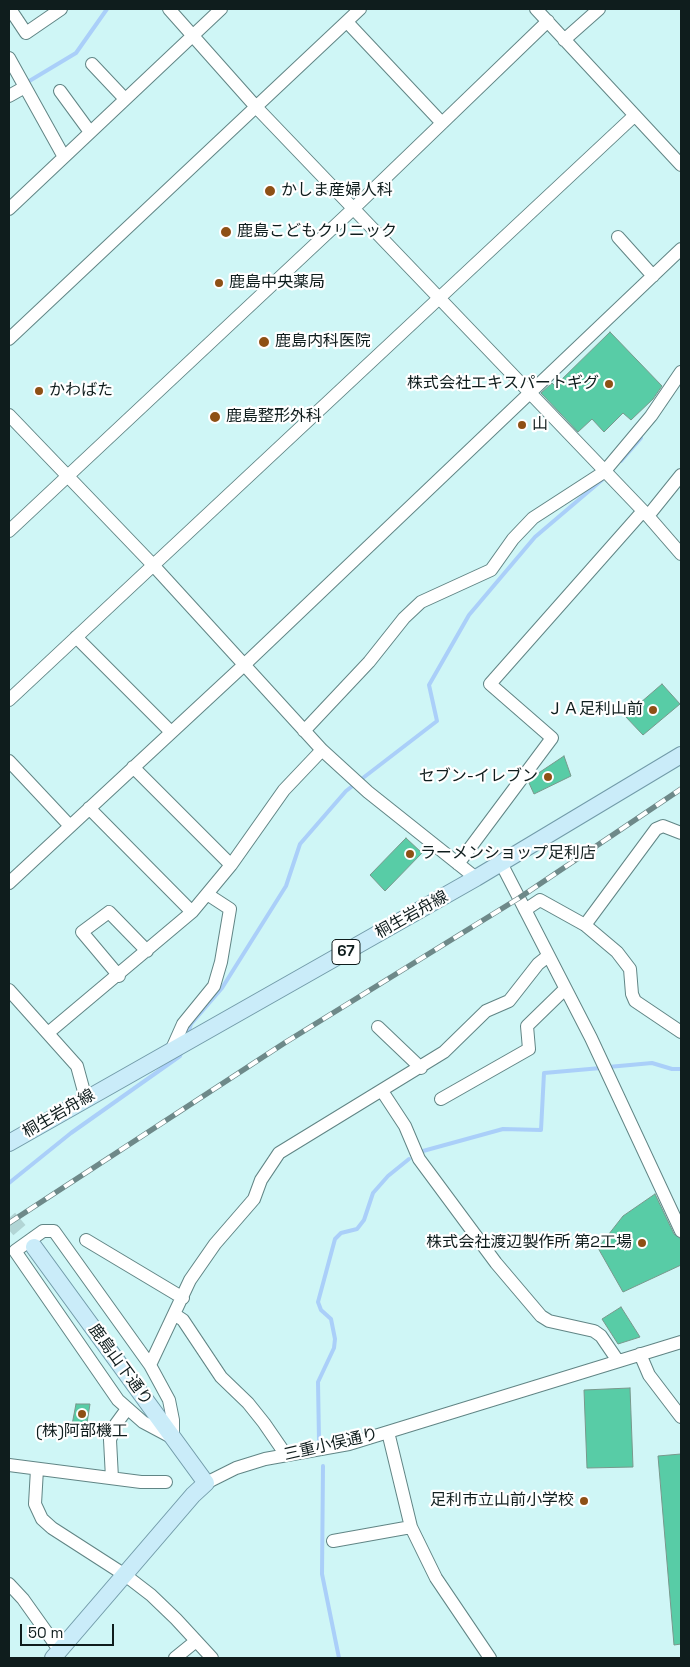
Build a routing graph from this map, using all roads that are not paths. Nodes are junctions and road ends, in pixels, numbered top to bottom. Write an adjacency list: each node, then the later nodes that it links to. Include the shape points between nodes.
1 (10, 9): 2 (street, via 26,33)
2 (62, 9)
3 (169, 9): 10 (street)
4 (221, 9): 10 (street)
5 (360, 9): 9 (street)
6 (536, 9): 8 (street)
7 (599, 9): 11 (street)
8 (548, 21): 11 (street); 20 (street)
9 (347, 22): 18 (street); 20 (street)
10 (193, 34): 17 (street); 18 (street)
11 (564, 40): 19 (street)
12 (9, 58): 14 (street)
13 (92, 64): 17 (street)
14 (25, 87): 16 (street); 22 (street)
15 (60, 91): 21 (street)
16 (9, 96)
17 (125, 99): 21 (street)
18 (257, 108): 24 (street); 30 (street)
19 (634, 116): 23 (street); 29 (street)
20 (442, 124): 24 (street)
21 (90, 132): 22 (street)
22 (64, 157): 25 (street)
23 (681, 165)
24 (354, 208): 29 (street); 36 (street)
25 (9, 209)
26 (618, 237): 28 (street)
27 (681, 249): 28 (street)
28 (653, 276): 32 (street)
29 (439, 298): 32 (street); 40 (street)
30 (9, 339)
31 (681, 372): 34 (street, via 651,416)
32 (528, 393): 34 (street); 42 (street)
33 (9, 415): 36 (street)
34 (604, 472): 37 (street); 44 (street, via 533,518 491,570 421,602)
35 (681, 475): 37 (street)
36 (67, 476): 38 (street); 40 (street)
37 (645, 513): 39 (street); 54 (street, via 490,684 552,738)
38 (9, 531)
39 (681, 554)
40 (153, 565): 41 (street); 42 (street)
41 (76, 636): 43 (street); 45 (street)
42 (244, 665): 44 (street); 45 (street)
43 (9, 700)
44 (304, 731): 46 (street)
45 (171, 732): 49 (street)
46 (322, 750): 53 (street, via 284,790); 54 (street, via 368,792)
47 (681, 755): 55 (main road, 桐生岩舟線 / 67)
48 (9, 761): 51 (street)
49 (134, 767): 50 (street); 53 (street)
50 (89, 808): 51 (street); 60 (street)
51 (70, 826): 57 (street)
52 (681, 833): 61 (street, via 662,826 656,829)
53 (231, 864): 58 (street)
54 (458, 864): 56 (street)
55 (501, 864): 56 (main road, 桐生岩舟線 / 67); 59 (street)
56 (476, 878): 70 (main road, 桐生岩舟線 / 67)
57 (9, 883)
58 (207, 894): 60 (street); 70 (street, via 230,909 221,962 214,986 183,1024)
59 (525, 910): 61 (street, via 540,900); 63 (street)
60 (192, 912): 62 (street)
61 (585, 925): 68 (street, via 617,952 630,969 635,1001)
62 (147, 951): 64 (street); 64 (street, via 109,912 82,932)
63 (548, 956): 65 (street); 71 (street, via 509,1000 486,1011 457,1042)
64 (119, 976): 69 (street)
65 (565, 989): 74 (street, via 527,1026 530,1049); 76 (street)
66 (10, 994): 69 (street)
67 (378, 1026): 71 (street)
68 (680, 1030)
69 (48, 1033): 73 (street, via 77,1066)
70 (171, 1051): 73 (main road, 桐生岩舟線 / 67)
71 (420, 1068): 72 (street)
72 (382, 1091): 79 (street, via 279,1153 261,1180 254,1199 203,1260); 83 (street, via 405,1126 419,1160 541,1316 549,1321 594,1331 602,1336)
73 (86, 1099): 75 (main road, 桐生岩舟線 / 67)
74 (441, 1099)
75 (9, 1143)
76 (681, 1231)
77 (86, 1240): 79 (street)
78 (34, 1247): 88 (main road, 鹿島山下通り)
79 (183, 1298): 80 (street)
80 (174, 1314): 84 (street); 89 (street, via 183,1320 221,1377 248,1403)
81 (681, 1342): 82 (street, 三重小俣通り)
82 (640, 1354): 83 (street, 三重小俣通り); 86 (street, via 650,1374)
83 (618, 1361): 87 (street, 三重小俣通り)
84 (150, 1366): 85 (street, via 54,1231 43,1231 15,1251); 88 (street, via 168,1400 173,1420)
85 (127, 1409): 88 (street); 92 (street, via 110,1440)
86 (681, 1417)
87 (388, 1432): 89 (street, 三重小俣通り, via 349,1444); 95 (street)
88 (172, 1438): 94 (main road, 鹿島山下通り)
89 (286, 1455): 94 (street, 三重小俣通り, via 236,1468)
90 (9, 1466): 91 (street)
91 (37, 1469): 92 (street); 97 (street, via 35,1504 42,1518 52,1528)
92 (112, 1478): 93 (street)
93 (166, 1482)
94 (206, 1483): 97 (main road, 三重小俣通り)
95 (411, 1527): 96 (street); 103 (street, via 436,1578)
96 (333, 1541)
97 (124, 1575): 99 (street, via 176,1618); 100 (main road, 三重小俣通り)
98 (9, 1584): 100 (street, via 24,1599)
99 (196, 1641): 101 (street); 102 (street)
100 (56, 1655)
101 (175, 1658)
102 (212, 1658)
103 (490, 1658)

